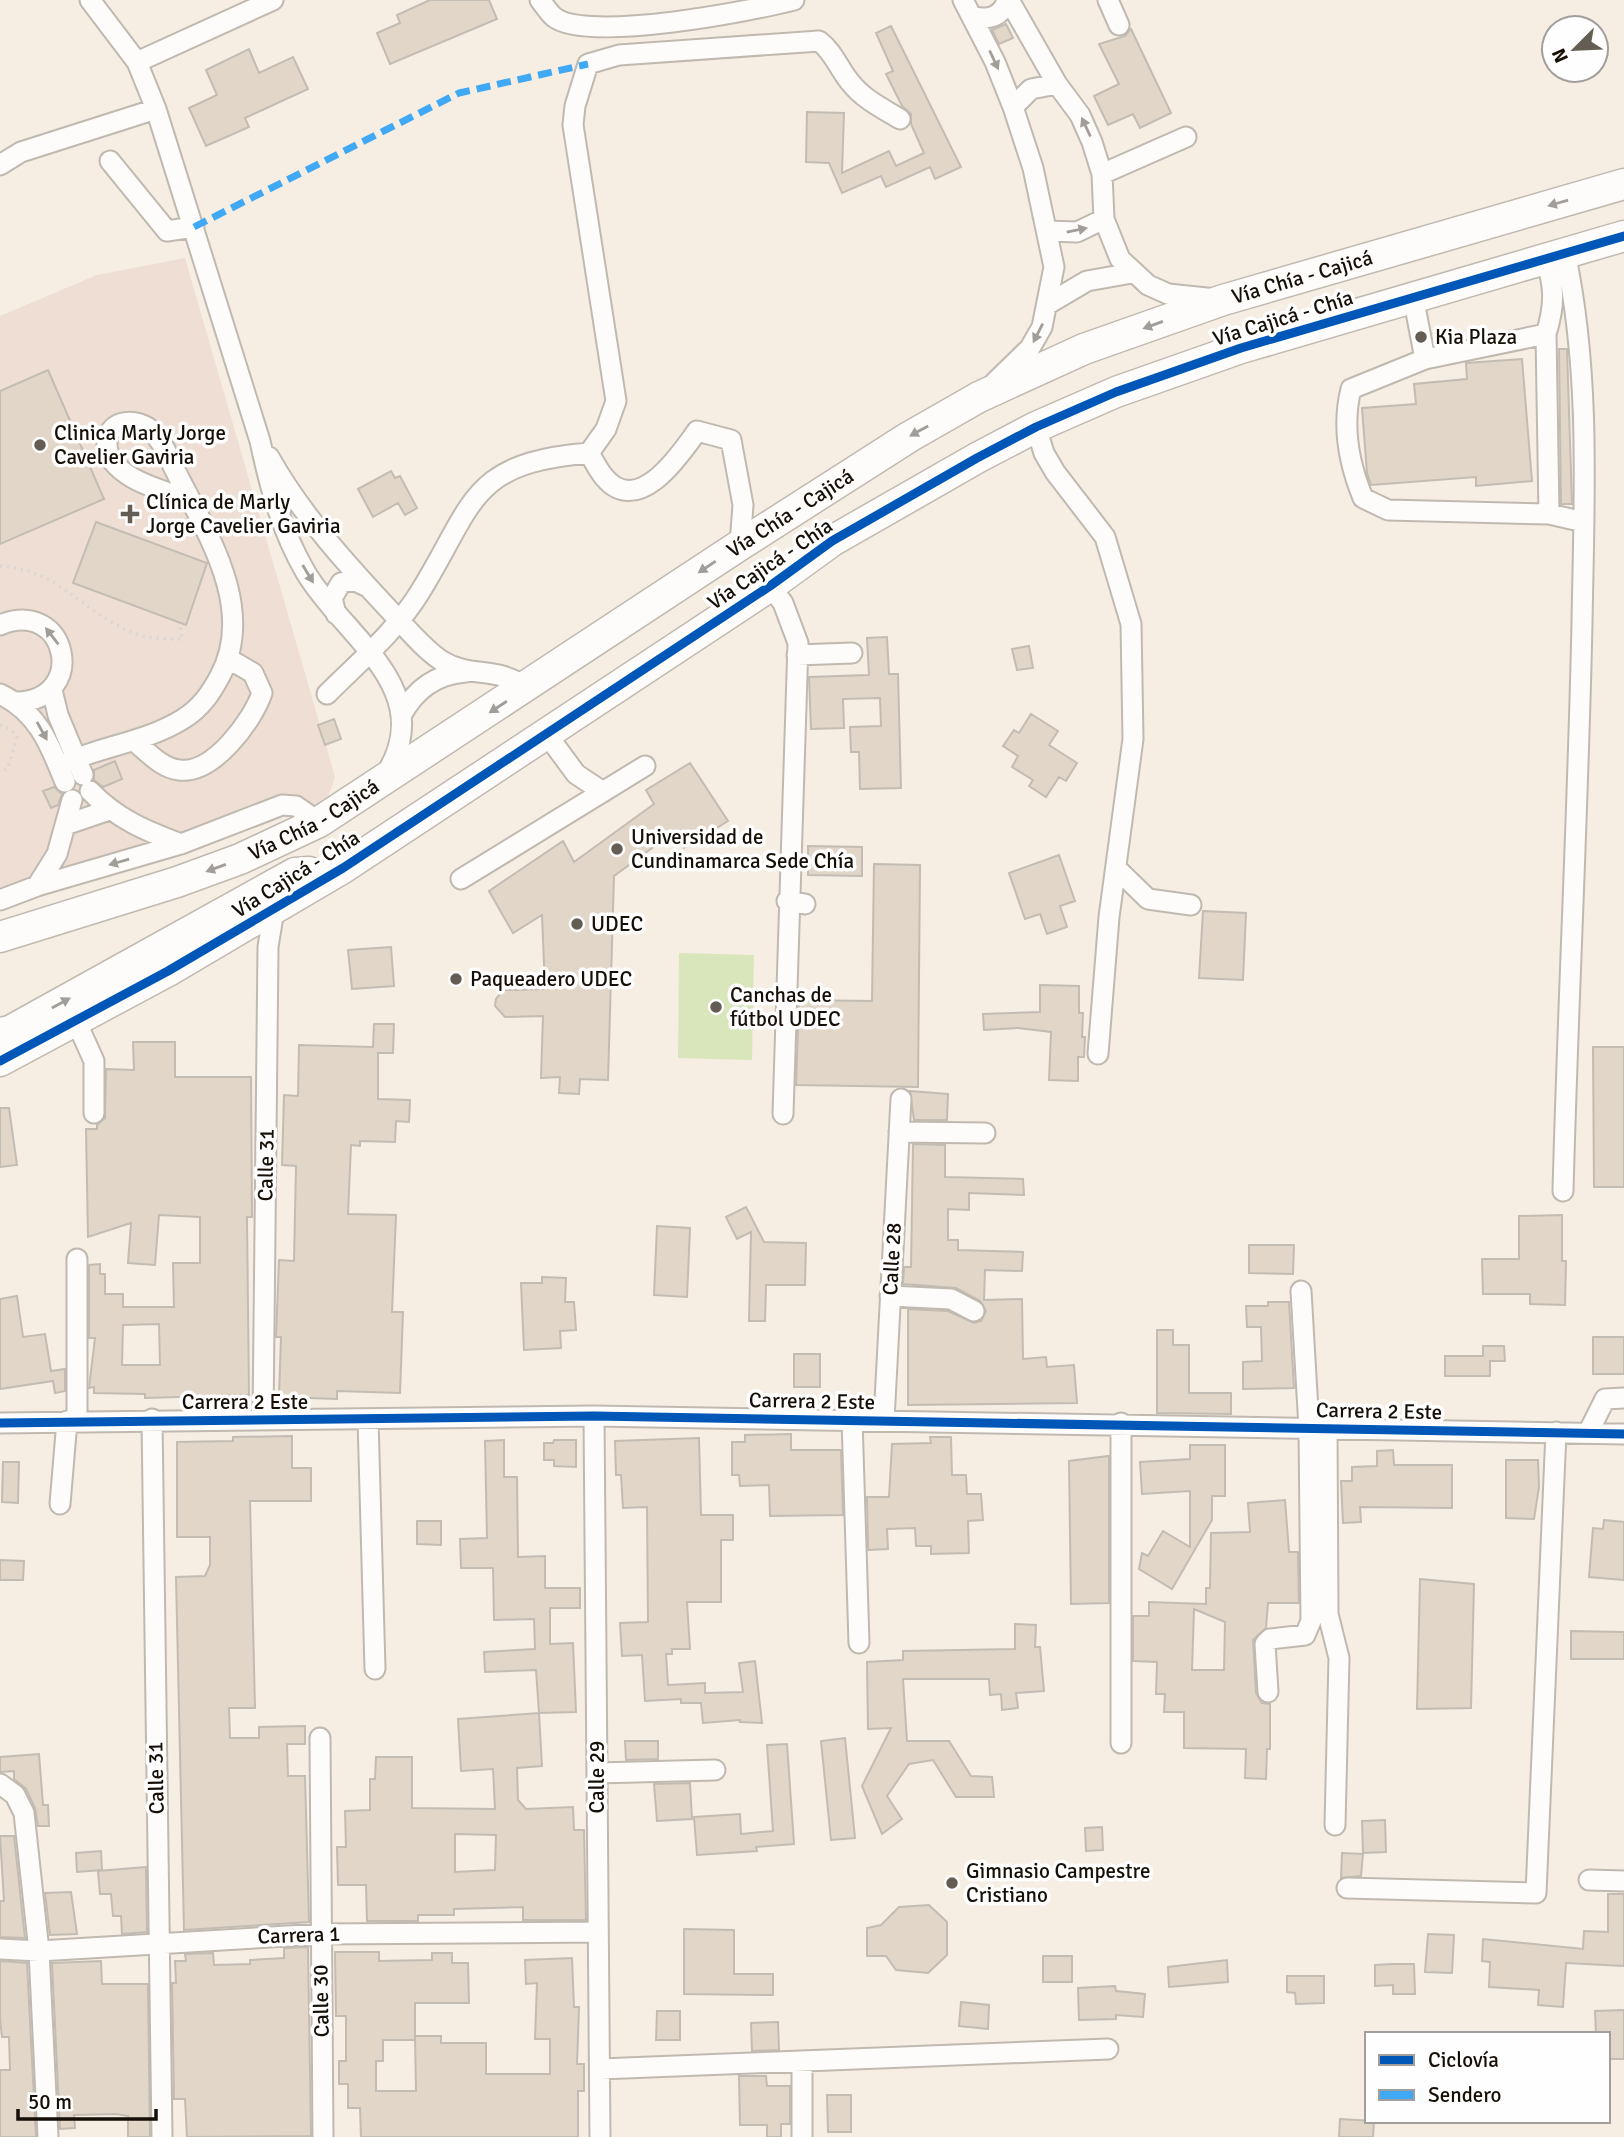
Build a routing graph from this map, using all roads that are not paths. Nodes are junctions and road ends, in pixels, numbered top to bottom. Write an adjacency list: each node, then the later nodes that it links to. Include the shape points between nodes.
1 (90, 0): 9 (street)
2 (273, 0): 9 (street)
3 (540, 0): 4 (street, via 555,18 591,26 667,23)
4 (794, 0)
5 (1008, 0): 7 (street, via 996,16); 10 (street)
6 (1108, 0): 8 (street)
7 (967, 8): 11 (street, one-way to 11)
8 (1119, 25)
9 (137, 62): 12 (street)
10 (1057, 84): 11 (street, via 1031,89); 17 (street, one-way to 10, via 1080,115)
11 (1013, 107): 21 (street)
12 (156, 109): 16 (street, via 21,152); 20 (street)
13 (900, 119): 33 (street, via 866,99 819,41 619,55 588,64 573,125 616,401 606,429)
14 (1186, 137): 17 (street)
15 (110, 161): 20 (street, via 167,231)
16 (0, 165)
17 (1102, 174): 19 (street)
18 (1624, 184): 26 (highway, Vía Chía - Cajicá, one-way to 26)
19 (1104, 219): 21 (street, one-way to 19, via 1077,232); 24 (street, via 1120,259)
20 (194, 227): 32 (street)
21 (1047, 231): 27 (street, via 1054,267)
22 (1624, 236): 23 (highway, Vía Cajicá - Chía)
23 (1555, 256): 25 (highway, Vía Cajicá - Chía); 28 (street, via 1554,307); 37 (street, via 1573,295 1585,449)
24 (1132, 273): 26 (street, via 1168,294); 27 (street, via 1087,281)
25 (1413, 296): 29 (street); 31 (highway, Vía Cajicá - Chía, via 1173,369)
26 (1223, 300): 30 (highway, Vía Chía - Cajicá, one-way to 30, via 1084,349)
27 (1048, 304): 30 (street, one-way to 30, via 1030,348)
28 (1546, 334): 29 (street); 36 (street)
29 (1425, 359): 36 (street, via 1351,389 1346,407 1351,469 1363,499 1388,510)
30 (979, 397): 39 (highway, Vía Chía - Cajicá, one-way to 39, via 909,436)
31 (1036, 427): 40 (highway, Vía Cajicá - Chía, via 832,541); 66 (street, via 1055,472 1105,537 1131,624 1133,739)
32 (260, 442): 35 (street); 38 (street)
33 (589, 453): 39 (street, via 605,479 620,489 640,489 668,471 697,431 731,440 743,505); 43 (street, via 524,464 489,484 474,498 420,593)
34 (189, 499): 34 (street, via 162,442 149,429 131,422 117,424 109,432 111,456 130,477); 48 (street, via 229,588 235,618)
35 (305, 511): 38 (street); 41 (street)
36 (1549, 514): 37 (street)
37 (1584, 523): 84 (street)
38 (283, 526): 42 (street, one-way to 42, via 307,573)
39 (740, 545): 50 (highway, Vía Chía - Cajicá, one-way to 50)
40 (770, 586): 47 (street, via 794,629); 55 (highway, Vía Cajicá - Chía)
41 (369, 587): 42 (street, via 353,580 341,583 332,598); 43 (street)
42 (337, 615): 45 (street)
43 (399, 620): 45 (street); 49 (street, via 436,657)
44 (0, 625): 51 (street, one-way to 44, via 63,666 55,636 30,620)
45 (369, 652): 52 (street); 54 (street, via 395,687)
46 (852, 653): 47 (street)
47 (797, 654): 81 (street, via 796,902)
48 (229, 659): 56 (street, via 200,707); 56 (street, via 253,673 262,693 226,749 189,771 179,771 157,761)
49 (466, 672): 50 (street, via 500,673); 54 (street, via 427,684)
50 (527, 688): 59 (highway, Vía Chía - Cajicá, one-way to 59)
51 (52, 690): 53 (street, via 36,700); 58 (street)
52 (327, 694)
53 (8, 698): 58 (street, one-way to 58, via 38,723)
54 (401, 716): 59 (street, via 398,751)
55 (545, 732): 60 (street, via 576,774); 65 (highway, Vía Cajicá - Chía)
56 (134, 741): 58 (street)
57 (645, 766): 60 (street)
58 (74, 779): 61 (street); 63 (street)
59 (382, 781): 62 (highway, Vía Chía - Cajicá)
60 (603, 792): 67 (street)
61 (109, 810): 63 (street); 64 (street, via 139,829)
62 (319, 822): 64 (street, via 296,806 282,805); 72 (highway, Vía Chía - Cajicá, one-way to 72, via 240,859)
63 (65, 825): 68 (street, via 57,854)
64 (181, 844): 68 (street, one-way to 68)
65 (343, 868): 71 (highway, Vía Cajicá - Chía); 76 (highway, one-way to 65, via 295,873)
66 (1116, 868): 70 (street, via 1148,899); 77 (street)
67 (461, 879)
68 (37, 886): 69 (street)
69 (0, 901)
70 (1191, 905)
71 (274, 910): 75 (highway, Vía Cajicá - Chía); 94 (street, Calle 31, via 268,947)
72 (79, 912): 73 (highway, Vía Chía - Cajicá); 74 (highway, via 51,937)
73 (0, 936)
74 (0, 956)
75 (76, 1021): 78 (highway, Vía Cajicá - Chía); 80 (street, via 94,1061)
76 (0, 1033)
77 (1098, 1054)
78 (0, 1061)
79 (901, 1099): 82 (street, Calle 28)
80 (94, 1113)
81 (783, 1114)
82 (899, 1132): 83 (street); 87 (street, Calle 28)
83 (985, 1133)
84 (1563, 1191)
85 (77, 1259): 96 (street)
86 (1301, 1291): 99 (street)
87 (890, 1296): 88 (street, via 951,1299); 95 (street, Calle 28)
88 (974, 1311)
89 (1624, 1398): 101 (street, via 1605,1399)
90 (594, 1416): 92 (street, Carrera 2 Este); 93 (street, Carrera 2 Este); 110 (street, Calle 29)
91 (152, 1419): 94 (street, Carrera 2 Este); 96 (street, Carrera 2 Este); 118 (street, Calle 31)
92 (368, 1419): 94 (street, Carrera 2 Este); 105 (street)
93 (852, 1419): 95 (street, Carrera 2 Este); 104 (street)
94 (263, 1420)
95 (884, 1420): 98 (street, Carrera 2 Este)
96 (72, 1421): 97 (street, Carrera 2 Este); 103 (street)
97 (0, 1423)
98 (1121, 1423): 99 (street, Carrera 2 Este); 108 (street)
99 (1318, 1428): 100 (street, Carrera 2 Este); 106 (street, via 1311,1621 1305,1635 1270,1639 1265,1644); 112 (street, via 1328,1614 1339,1658)
100 (1556, 1433): 101 (street, Carrera 2 Este); 115 (street, via 1536,1893)
101 (1588, 1433): 102 (street, Carrera 2 Este)
102 (1624, 1434)
103 (60, 1504)
104 (859, 1643)
105 (374, 1669)
106 (1268, 1692)
107 (320, 1738): 117 (street, Calle 30)
108 (1121, 1743)
109 (715, 1770): 110 (street)
110 (597, 1773): 116 (street, Calle 29)
111 (0, 1784): 120 (street, via 15,1795 24,1813)
112 (1335, 1825)
113 (1588, 1880): 114 (street)
114 (1624, 1881)
115 (1347, 1888)
116 (598, 1932): 117 (street, Carrera 1); 123 (street, Calle 29)
117 (320, 1934): 118 (street, Carrera 1); 126 (street, Calle 30)
118 (158, 1941): 120 (street, Carrera 1); 125 (street, Calle 31)
119 (0, 1949): 120 (street, Carrera 1)
120 (39, 1951): 124 (street)
121 (1108, 2049): 122 (street)
122 (802, 2061): 123 (street); 128 (street)
123 (600, 2069): 127 (street, Calle 29)
124 (48, 2137)
125 (162, 2137)
126 (323, 2137)
127 (600, 2137)
128 (802, 2137)

